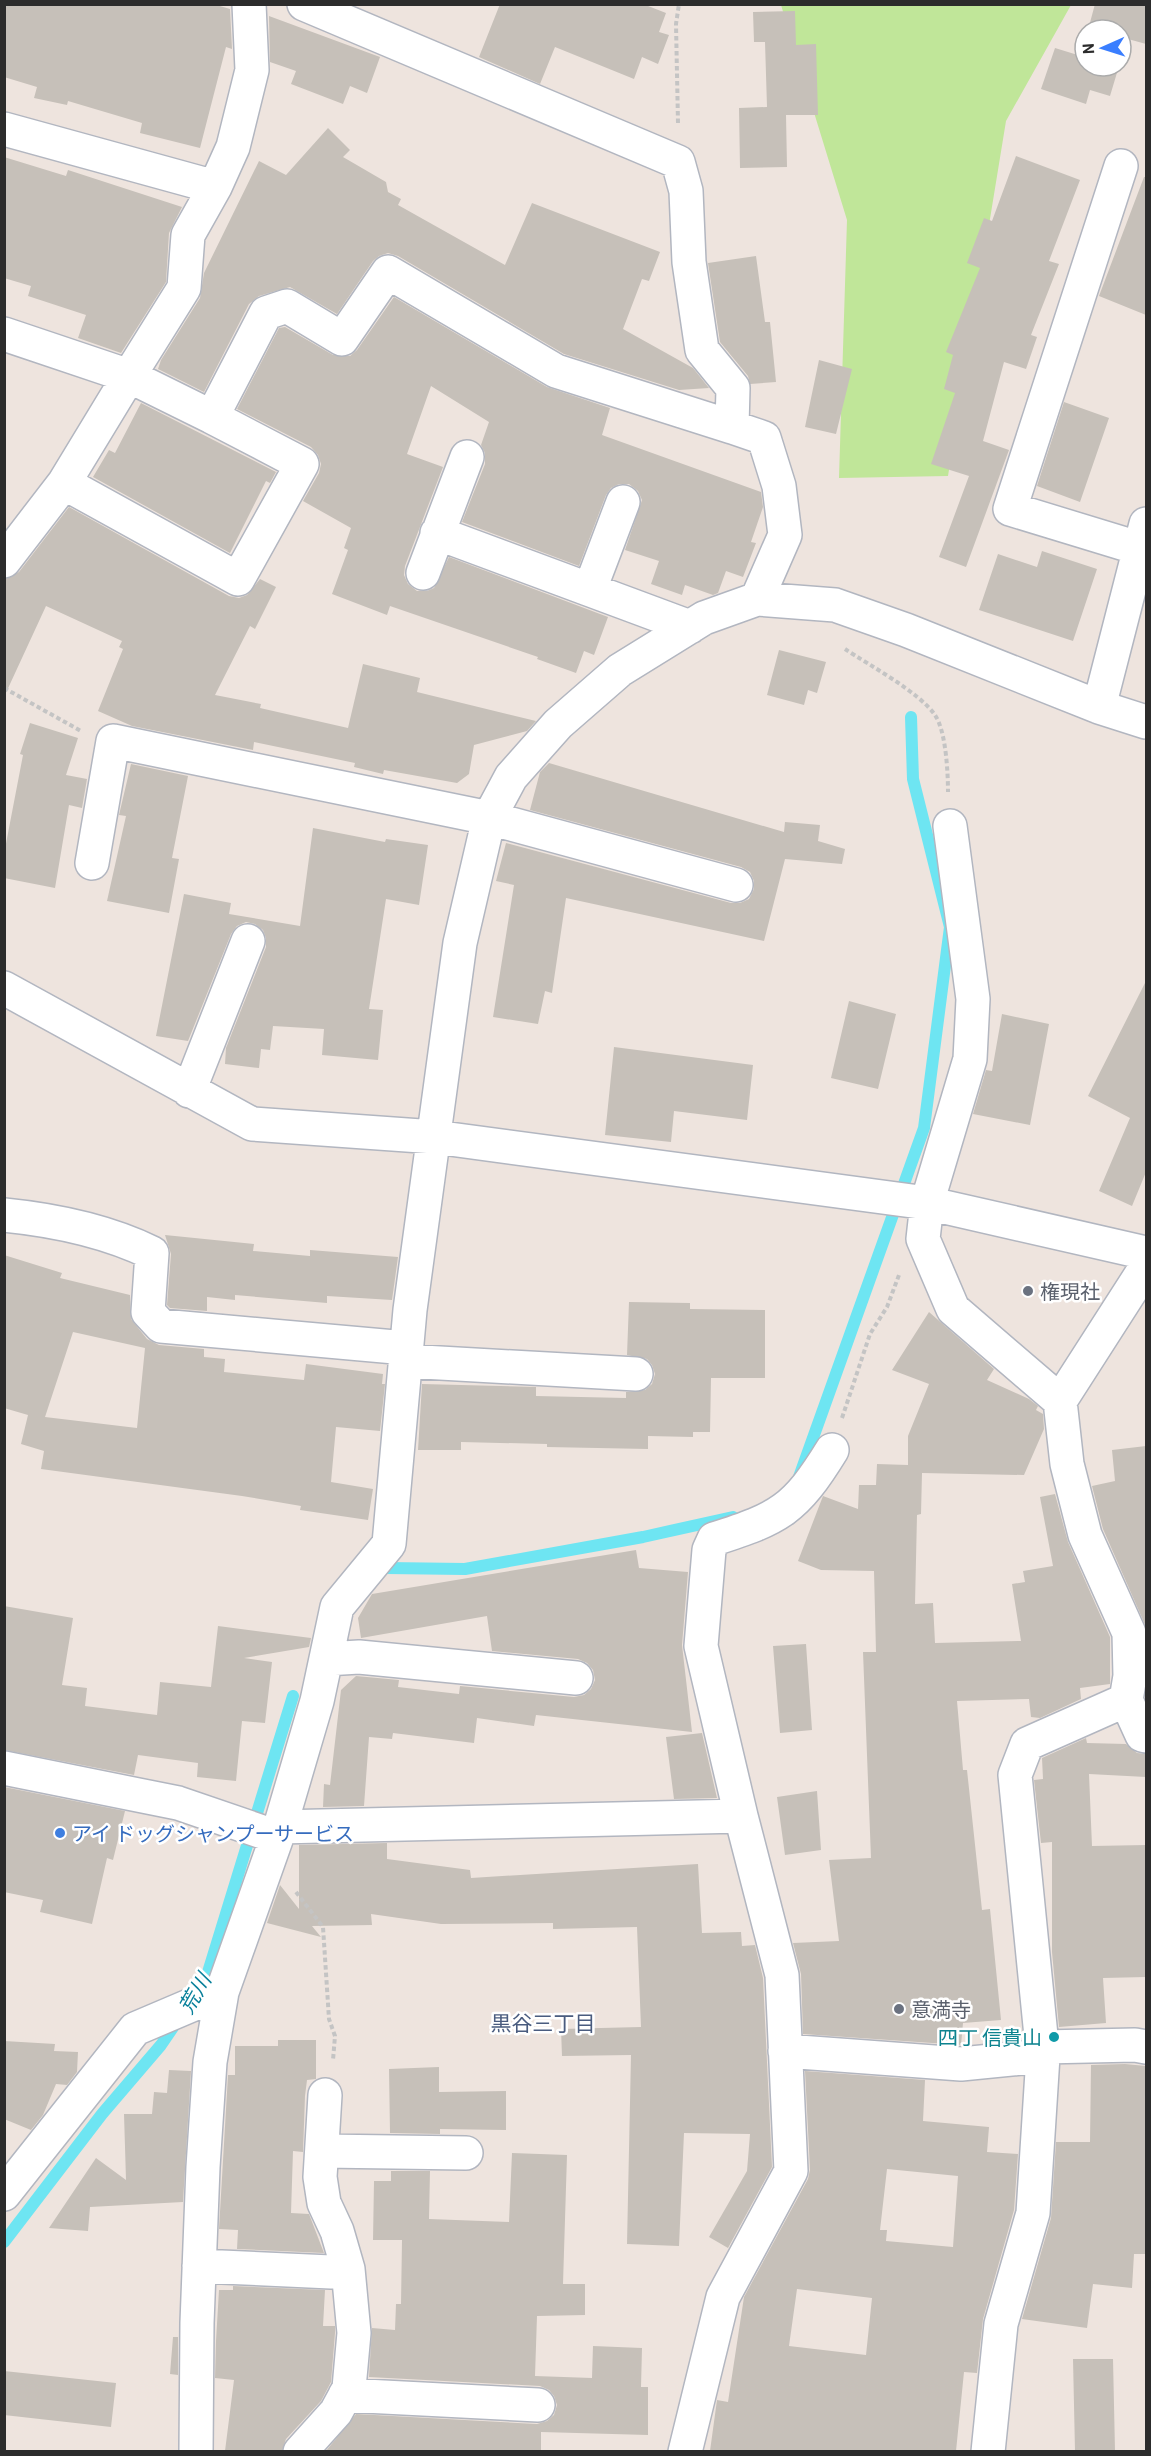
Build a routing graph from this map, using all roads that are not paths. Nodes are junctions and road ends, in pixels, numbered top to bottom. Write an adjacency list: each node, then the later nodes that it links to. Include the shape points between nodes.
1 (249, 4): 5 (street, via 252,70 232,147)
2 (304, 4): 9 (street, via 678,162 686,191 689,262 702,350 733,388)
3 (4, 129): 5 (street)
4 (1121, 166): 14 (street, via 1010,509)
5 (215, 187): 7 (street, via 188,235 184,288)
6 (4, 334): 7 (street)
7 (129, 376): 8 (street); 11 (street)
8 (212, 417): 9 (street, via 266,313 287,306 342,339 388,272 556,371); 11 (street, via 302,464 238,579)
9 (732, 427): 18 (street, via 764,438 779,486 785,535)
10 (467, 457): 13 (street)
11 (64, 483): 15 (street)
12 (623, 502): 17 (street)
13 (437, 533): 16 (street); 17 (street)
14 (1143, 536): 20 (street)
15 (4, 561)
16 (423, 573)
17 (590, 590): 19 (street)
18 (757, 599): 19 (street); 20 (street, via 835,605)
19 (690, 627): 22 (street, via 620,670 558,724 511,777)
20 (1099, 707): 21 (street)
21 (1146, 722)
22 (489, 818): 24 (street, via 113,741); 25 (street); 29 (street, via 460,944)
23 (950, 826): 30 (street, via 973,999 970,1059)
24 (92, 863)
25 (736, 885)
26 (248, 940): 28 (street)
27 (4, 988): 28 (street)
28 (189, 1091): 29 (street, via 252,1124)
29 (435, 1137): 30 (street); 34 (street)
30 (906, 1200): 32 (street); 36 (street, via 952,1309)
31 (4, 1215): 34 (street, via 43,1219 129,1242 152,1253 148,1312 161,1326)
32 (1146, 1253)
33 (1146, 1267): 36 (street)
34 (406, 1355): 35 (street); 38 (street, via 389,1544 337,1607)
35 (636, 1374)
36 (1060, 1401): 40 (street, via 1067,1464 1085,1535 1129,1633)
37 (832, 1450): 43 (street, via 789,1508 756,1526 714,1539 709,1551 701,1646)
38 (326, 1659): 39 (street, via 359,1657); 44 (street, via 316,1701)
39 (576, 1678)
40 (1126, 1700): 41 (street); 48 (street, via 1028,1744 1015,1775)
41 (1146, 1736)
42 (4, 1768): 44 (street, via 178,1803)
43 (741, 1816): 44 (street); 47 (street, via 782,1975)
44 (264, 1830): 45 (street, via 266,1867)
45 (211, 1996): 52 (street, via 135,2029); 53 (street)
46 (1146, 2047): 48 (street)
47 (785, 2051): 48 (street, via 961,2064); 59 (street, via 791,2171 723,2297)
48 (1043, 2051): 60 (street, via 1033,2213 1001,2324)
49 (325, 2095): 50 (street)
50 (322, 2151): 51 (street); 54 (street, via 320,2178 324,2203)
51 (466, 2153)
52 (4, 2194)
53 (199, 2266): 54 (street, via 331,2272); 57 (street)
54 (348, 2269): 55 (street, via 354,2333)
55 (345, 2395): 56 (street); 58 (street, via 336,2412)
56 (538, 2405)
57 (196, 2451)
58 (300, 2451)
59 (685, 2451)
60 (988, 2451)

